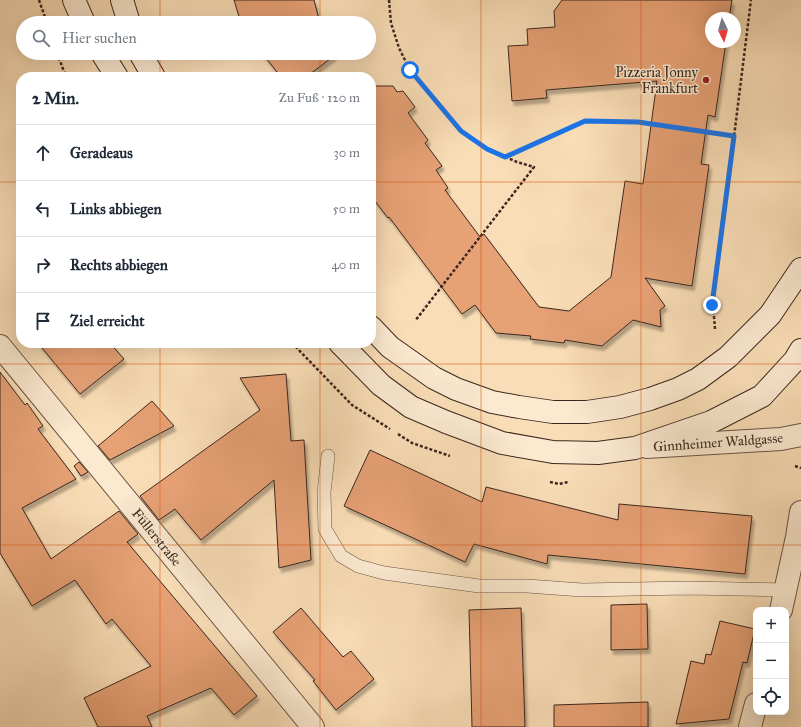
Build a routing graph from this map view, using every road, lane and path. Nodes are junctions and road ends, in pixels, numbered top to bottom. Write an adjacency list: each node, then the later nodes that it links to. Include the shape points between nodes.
1 (39, 0): 6 (path)
2 (74, 0): 7 (main road)
3 (122, 0): 8 (main road)
4 (389, 0): 16 (path, via 391,23 410,70 461,131 487,149)
5 (751, 0): 15 (path)
6 (45, 16)
7 (81, 16)
8 (126, 16)
9 (60, 60): 12 (path)
10 (106, 60): 13 (main road)
11 (144, 60): 14 (main road)
12 (64, 72)
13 (114, 72)
14 (151, 72)
15 (734, 136): 16 (path, via 638,122 585,121); 20 (path, via 712,305)
16 (505, 157): 18 (path, via 534,167)
17 (801, 269): 19 (main road, via 770,315 728,357 698,379 642,401 587,412 553,412 520,407 492,402 456,389 434,378 390,347)
18 (415, 321)
19 (376, 332)
20 (716, 333)
21 (0, 346): 30 (main road, Füllerstraße)
22 (345, 348): 25 (main road, via 382,385 411,407 495,440 553,452 598,453)
23 (801, 350): 25 (main road, via 762,396 711,422)
24 (801, 435): 25 (main road, Ginnheimer Waldgasse)
25 (635, 448)
26 (328, 456): 28 (lane, via 324,492 325,529 341,556 358,566 384,573 479,586 582,590 689,588)
27 (801, 512): 28 (main road)
28 (784, 600)
29 (753, 715): 31 (main road)
30 (312, 727)
31 (750, 727)

